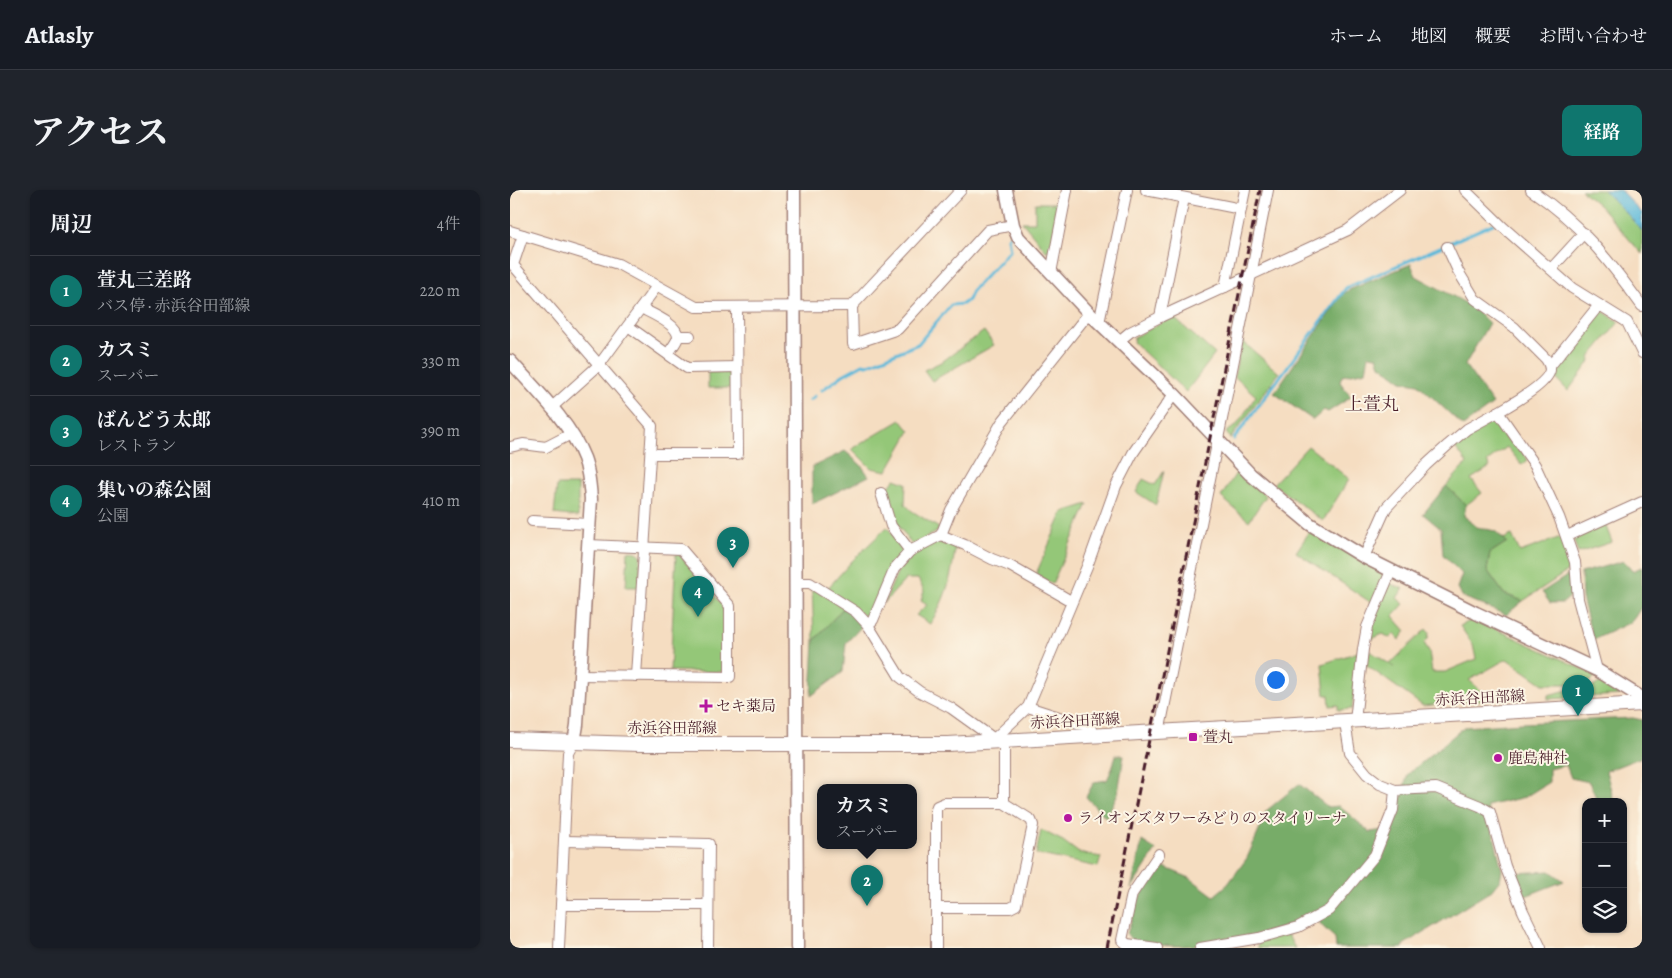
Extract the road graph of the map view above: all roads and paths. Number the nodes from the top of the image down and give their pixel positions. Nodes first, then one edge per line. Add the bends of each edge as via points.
1 (794, 190) edge
2 (961, 190) edge
3 (1006, 190) edge
4 (1067, 190) edge
5 (1127, 190) edge
6 (1146, 190) edge
7 (1245, 190) edge
8 (1268, 190) edge
9 (1400, 190) edge
10 (1465, 190) edge
11 (1531, 190) edge
12 (1184, 198) junction
13 (1241, 209) junction
14 (1013, 225) junction
15 (510, 231) edge
16 (1584, 233) junction
17 (523, 235) junction
18 (1447, 247) dead end
19 (1551, 268) junction
20 (1051, 273) junction
21 (1252, 274) junction
22 (657, 286) junction
23 (1225, 287) junction
24 (1599, 305) junction
25 (796, 306) junction
26 (852, 306) junction
27 (1642, 306) edge
28 (737, 307) junction
29 (641, 308) junction
30 (1089, 313) junction
31 (1160, 317) junction
32 (1100, 323) junction
33 (628, 326) junction
34 (678, 336) junction
35 (690, 336) dead end
36 (1119, 341) junction
37 (1642, 353) edge
38 (668, 354) junction
39 (510, 360) edge
40 (599, 365) junction
41 (1550, 366) junction
42 (737, 367) junction
43 (1174, 394) junction
44 (551, 408) junction
45 (1498, 412) junction
46 (572, 434) junction
47 (1218, 439) junction
48 (510, 447) edge
49 (651, 454) junction
50 (881, 493) dead end
51 (1642, 502) edge
52 (532, 520) dead end
53 (589, 524) junction
54 (941, 535) junction
55 (1567, 536) junction
56 (588, 545) junction
57 (645, 547) junction
58 (910, 552) junction
59 (1364, 557) junction
60 (1391, 571) junction
61 (796, 583) junction
62 (1071, 601) junction
63 (868, 624) junction
64 (1597, 670) junction
65 (579, 675) junction
66 (636, 676) junction
67 (1642, 698) edge
68 (1642, 704) edge
69 (1028, 707) junction
70 (1350, 721) junction
71 (1159, 732) junction
72 (1092, 736) junction
73 (510, 740) edge
74 (996, 740) junction
75 (574, 742) junction
76 (797, 745) junction
77 (1394, 790) junction
78 (1004, 803) junction
79 (565, 841) junction
80 (1159, 854) dead end
81 (561, 905) junction
82 (708, 905) junction
83 (936, 908) junction
84 (1126, 946) edge
85 (559, 948) edge
86 (708, 948) edge
87 (797, 948) edge
88 (936, 948) edge
89 (1157, 948) edge
90 (1200, 948) edge
91 (1541, 948) edge

1 - 25 street
2 - 26 street
3 - 14 street
4 - 20 street
5 - 32 street
6 - 12 street
7 - 13 street
8 - 21 street
9 - 21 street via 1348,230
10 - 19 street
11 - 16 street
12 - 13 street
12 - 31 street
13 - 23 street
14 - 20 street via 1018,237
14 - 26 street via 988,230 898,329 854,344
15 - 17 street
16 - 19 street
16 - 27 street
17 - 22 street via 618,264
17 - 40 street via 514,265
18 - 41 street via 1475,299 1514,327
19 - 24 street via 1572,288
20 - 30 street
21 - 23 street
21 - 47 street
22 - 28 street via 696,307
22 - 29 street
23 - 31 street
24 - 37 street via 1627,322
24 - 41 street
25 - 26 street
25 - 28 street
25 - 61 street
28 - 42 street
29 - 33 street
29 - 34 street via 670,324
30 - 32 street
30 - 54 street via 1002,422 951,510
31 - 36 street
32 - 36 street
33 - 38 street
33 - 40 street
34 - 35 street
34 - 38 street
36 - 43 street
38 - 42 street via 687,368
39 - 44 street
40 - 44 street
40 - 49 street via 652,426
41 - 45 street via 1548,374 1534,389
42 - 49 street via 738,454
43 - 47 street
43 - 62 street via 1126,464
44 - 46 street
45 - 55 street via 1535,465
45 - 59 street via 1467,429 1392,500 1380,517
46 - 48 street via 546,447 523,444
46 - 53 street via 585,459 588,473
47 - 59 street via 1281,502 1326,535
47 - 71 street
49 - 57 street
50 - 58 street via 891,526
51 - 55 street
52 - 53 street
53 - 56 street
54 - 58 street
54 - 62 street via 1010,566
55 - 64 street via 1575,562 1578,599
56 - 57 street
56 - 65 street
57 - 66 street
57 - 66 street via 681,549 730,606 730,677
58 - 63 street via 895,568 873,620
59 - 60 street
60 - 64 street
60 - 70 street via 1367,627
61 - 63 street via 810,583 856,612
61 - 76 street
62 - 69 street
63 - 74 street via 900,677
64 - 67 street
65 - 66 street
65 - 75 street
68 - 70 main road, 赤浜谷田部線
69 - 72 street via 1088,726 1092,729
69 - 74 street
70 - 71 main road, 赤浜谷田部線
70 - 77 street via 1350,753 1372,779
71 - 72 main road, 赤浜谷田部線
72 - 74 main road, 赤浜谷田部線
73 - 75 main road, 赤浜谷田部線
74 - 76 main road, 赤浜谷田部線 via 948,744
74 - 78 street via 1004,748
75 - 76 main road, 赤浜谷田部線
75 - 79 street via 568,753
76 - 87 street
77 - 90 street via 1393,810 1375,856 1329,910 1298,927 1259,938
77 - 91 street via 1436,788 1490,812 1508,873
78 - 83 street via 944,803 937,806
78 - 83 street via 1031,820 1033,825 1016,905 1010,908
79 - 81 street
79 - 82 street via 709,844
80 - 84 street via 1132,894 1122,940
81 - 82 street
81 - 85 street
82 - 86 street
83 - 88 street
84 - 89 street

